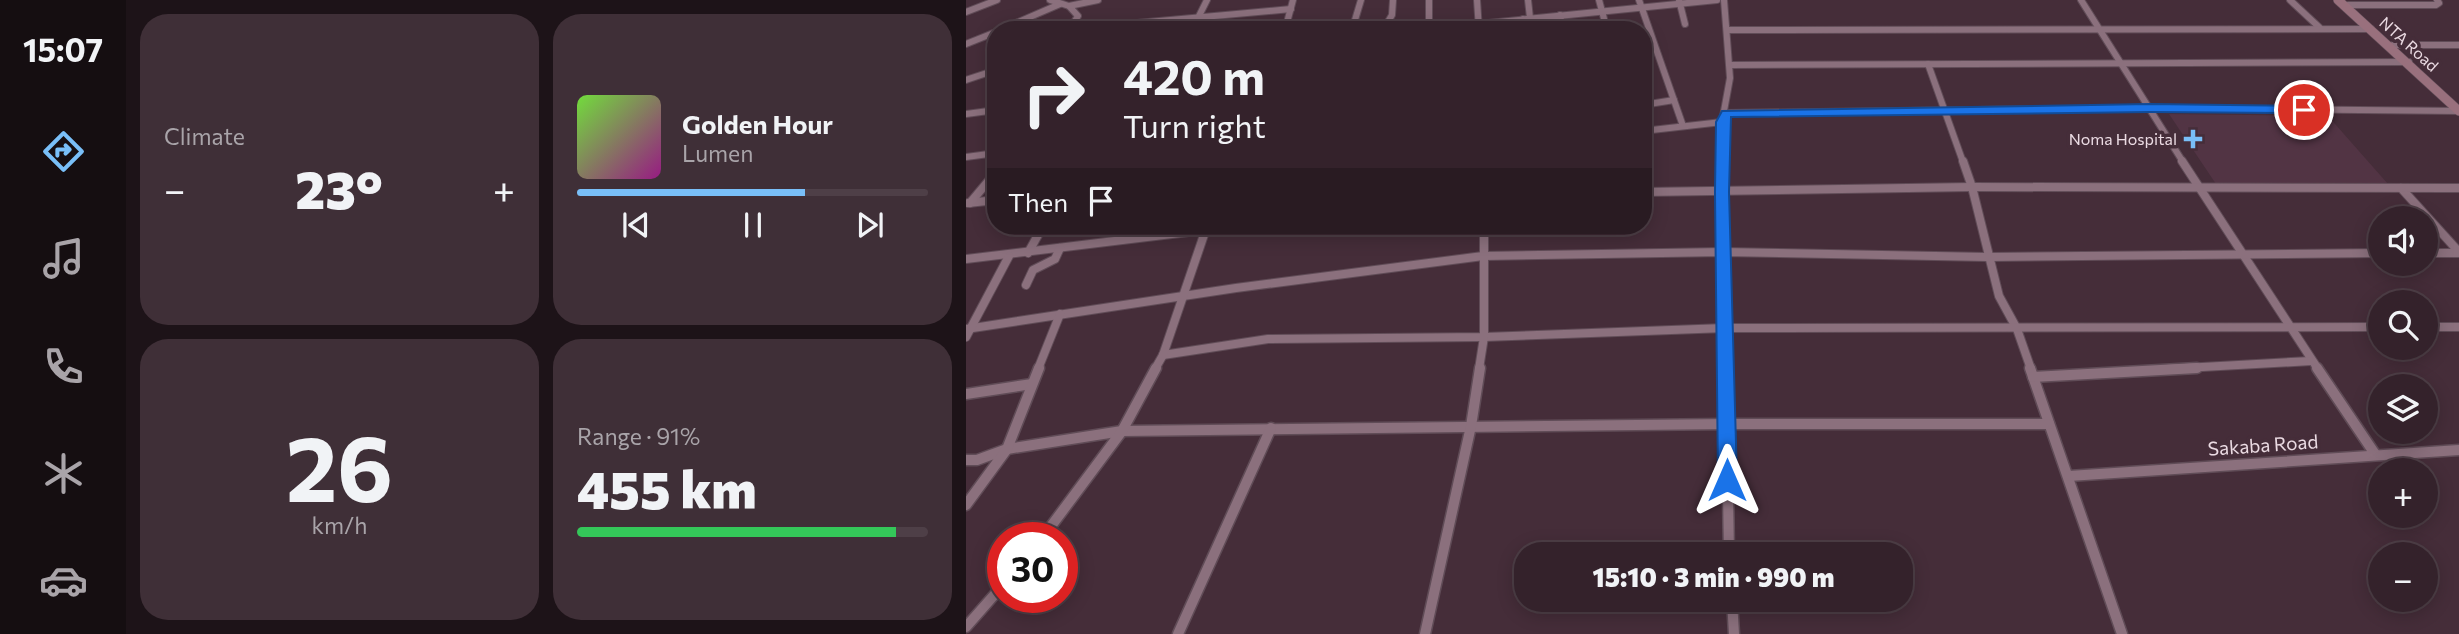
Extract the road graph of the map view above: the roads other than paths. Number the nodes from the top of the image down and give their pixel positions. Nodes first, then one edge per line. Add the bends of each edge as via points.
1 (997, 0) edge
2 (1050, 0) edge
3 (1098, 0) edge
4 (1207, 0) edge
5 (1293, 0) edge
6 (1361, 0) edge
7 (1393, 0) edge
8 (1429, 0) edge
9 (1478, 0) edge
10 (1528, 0) edge
11 (1599, 0) edge
12 (1717, 0) edge
13 (1724, 0) edge
14 (2081, 0) edge
15 (2290, 0) edge
16 (2437, 0) edge
17 (1680, 2) edge
18 (2343, 2) edge
19 (1640, 3) edge
20 (1060, 4) junction
21 (1069, 6) junction
22 (1291, 9) junction
23 (1602, 11) junction
24 (966, 12) edge
25 (1560, 15) junction
26 (1198, 18) junction
27 (1526, 18) junction
28 (1021, 21) edge
29 (1075, 21) edge
30 (1140, 21) edge
31 (1287, 21) edge
32 (1355, 21) edge
33 (1388, 21) edge
34 (1429, 21) edge
35 (1479, 21) edge
36 (1508, 21) edge
37 (1526, 21) edge
38 (1561, 21) edge
39 (1605, 21) edge
40 (1646, 21) edge
41 (1685, 24) dead end
42 (2099, 28) junction
43 (2320, 28) junction
44 (2371, 29) junction
45 (1728, 30) junction
46 (987, 35) edge
47 (1652, 37) edge
48 (966, 44) edge
49 (2393, 45) junction
50 (2459, 45) edge
51 (2409, 62) junction
52 (2123, 63) junction
53 (1928, 64) junction
54 (1730, 65) junction
55 (987, 72) edge
56 (966, 80) edge
57 (1674, 100) junction
58 (2459, 103) edge
59 (1652, 104) edge
60 (2150, 108) junction
61 (1946, 110) junction
62 (987, 111) edge
63 (2459, 111) edge
64 (1726, 113) junction
65 (966, 114) edge
66 (1723, 122) junction
67 (1683, 126) junction
68 (1652, 130) edge
69 (987, 154) edge
70 (966, 157) edge
71 (987, 182) edge
72 (1972, 187) junction
73 (2202, 188) junction
74 (2401, 188) junction
75 (2459, 188) edge
76 (1652, 192) edge
77 (1722, 192) junction
78 (987, 201) edge
79 (968, 203) edge
80 (1038, 235) edge
81 (1155, 235) edge
82 (1204, 235) edge
83 (1484, 235) edge
84 (1060, 248) junction
85 (1723, 252) junction
86 (2459, 252) edge
87 (1028, 253) junction
88 (2368, 253) edge
89 (2438, 253) edge
90 (2241, 255) junction
91 (1009, 256) junction
92 (1483, 256) junction
93 (1987, 257) junction
94 (966, 259) edge
95 (1026, 285) dead end
96 (1183, 296) junction
97 (1060, 314) junction
98 (2288, 326) junction
99 (2368, 327) edge
100 (2438, 327) edge
101 (2459, 327) edge
102 (1725, 328) junction
103 (2017, 329) junction
104 (968, 331) edge
105 (1484, 337) junction
106 (1163, 355) junction
107 (2311, 360) junction
108 (2033, 377) junction
109 (1032, 384) junction
110 (966, 394) edge
111 (1727, 424) junction
112 (2049, 424) junction
113 (1471, 426) junction
114 (1271, 428) junction
115 (1122, 430) junction
116 (1007, 449) junction
117 (2459, 450) edge
118 (2375, 454) junction
119 (966, 460) edge
120 (2069, 476) junction
121 (966, 505) edge
122 (1054, 522) edge
123 (1729, 542) edge
124 (987, 603) edge
125 (1733, 612) edge
126 (966, 627) edge
127 (1178, 634) edge
128 (1425, 634) edge
129 (1734, 634) edge
130 (2122, 634) edge

1 - 24 street
2 - 20 street
3 - 21 street
4 - 26 street
5 - 22 street
6 - 32 street
7 - 33 street
8 - 34 street
9 - 35 street
10 - 27 street
11 - 23 street
12 - 17 street
13 - 45 street
14 - 42 street
15 - 43 street
16 - 18 street via 2436,5
17 - 19 street
17 - 41 street
18 - 44 main road, NTA Road
18 - 49 main road, NTA Road
19 - 23 street
19 - 40 street
20 - 21 street
20 - 28 street
21 - 29 street via 1078,16
22 - 26 street
22 - 31 street
23 - 25 street
23 - 39 street
25 - 27 street
25 - 38 street
26 - 30 street
27 - 36 street
27 - 37 street
42 - 43 street
42 - 45 street
42 - 52 street
43 - 44 street
44 - 51 main road, NTA Road
45 - 54 street
46 - 48 street
47 - 57 street
49 - 50 street
49 - 58 main road, NTA Road
51 - 52 street
51 - 63 main road, NTA Road
52 - 53 street
52 - 60 street
53 - 54 street
53 - 61 street
54 - 64 street
55 - 56 street
57 - 59 street
57 - 67 street
60 - 61 street
60 - 63 street
60 - 73 street
61 - 64 street
61 - 72 street
62 - 65 street
64 - 66 street
66 - 67 street
66 - 77 street
67 - 68 street
69 - 70 street
71 - 79 street
72 - 73 street
72 - 77 street
72 - 93 street
73 - 74 street
73 - 90 street
74 - 75 street
74 - 86 street
76 - 77 street
77 - 85 street
78 - 79 street
80 - 87 street
81 - 84 street
82 - 96 street
83 - 92 street
84 - 87 street
84 - 95 street via 1055,259 1033,270
85 - 92 street
85 - 93 street
85 - 102 street
86 - 89 street
87 - 91 street
88 - 90 street
90 - 93 street
90 - 98 street
91 - 94 street
91 - 104 street
92 - 96 street
92 - 105 street
93 - 103 street via 1999,296
96 - 97 street
96 - 106 street
97 - 104 street
97 - 109 street
98 - 99 street
98 - 103 street
98 - 107 street
100 - 101 street
102 - 103 street
102 - 105 street
102 - 111 street
103 - 108 street
105 - 106 street via 1268,339
105 - 113 street
106 - 115 street
107 - 108 street
107 - 118 street
108 - 112 street
109 - 110 street
109 - 116 street
111 - 112 street
111 - 113 street
111 - 123 street
112 - 120 street
113 - 114 street
113 - 128 street
114 - 115 street
114 - 127 street
115 - 116 street
115 - 122 street
116 - 119 street
116 - 121 street
117 - 118 street, Sakaba Road
118 - 120 street, Sakaba Road
120 - 130 street
124 - 126 street
125 - 129 street

